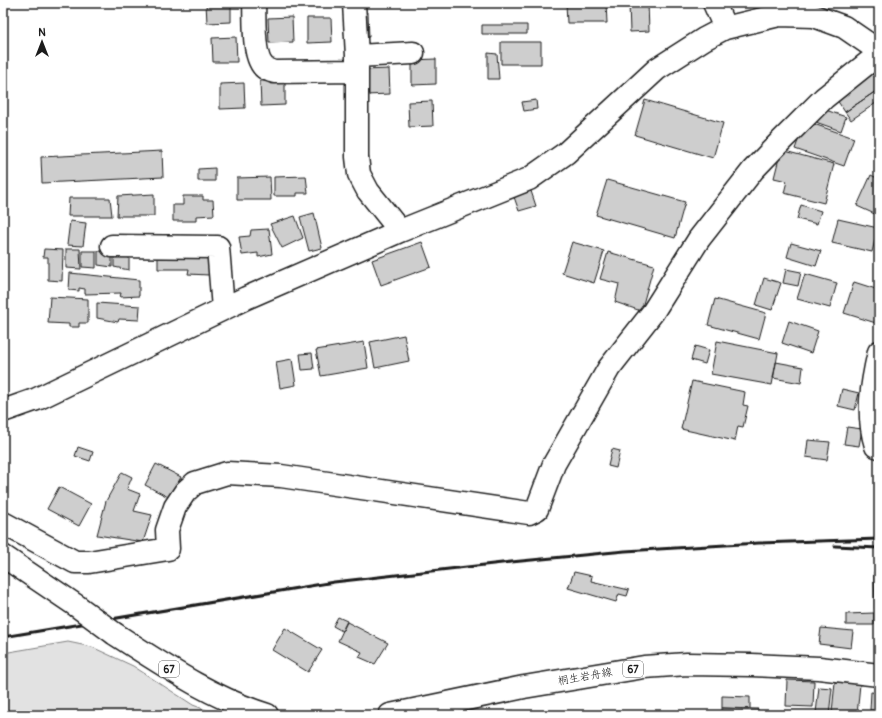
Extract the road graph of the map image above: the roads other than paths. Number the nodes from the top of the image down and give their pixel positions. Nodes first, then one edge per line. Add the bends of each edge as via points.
1 (254, 3) edge
2 (354, 3) edge
3 (714, 3) edge
4 (778, 9) edge
5 (725, 28) junction
6 (413, 53) dead end
7 (879, 53) edge
8 (357, 63) junction
9 (400, 231) junction
10 (112, 246) dead end
11 (223, 309) junction
12 (879, 352) edge
13 (3, 411) edge
14 (879, 447) edge
15 (3, 523) edge
16 (3, 556) edge
17 (879, 675) edge
18 (425, 712) edge
19 (267, 715) edge
20 (390, 715) edge

1 - 8 street via 255,45 265,68 274,72
2 - 8 street
3 - 5 street
4 - 5 street
4 - 7 street via 814,16 844,27
5 - 9 street via 657,69 566,153 529,179
6 - 8 street
7 - 15 street via 824,98 778,144 753,170 700,239 653,312 609,368 554,464 537,509 528,513 281,476 227,473 195,483 185,492 175,507 167,530 168,549 75,562
8 - 9 street via 359,174 368,191
9 - 11 street
10 - 11 street via 218,247
11 - 13 street via 37,399
12 - 14 street via 870,388 872,434 876,446
16 - 19 street, 67, bridge via 115,634 207,691
17 - 18 street, 桐生岩舟線 / 67 via 819,668 752,665 687,664 644,667 524,687
18 - 20 street, 桐生岩舟線 / 67

